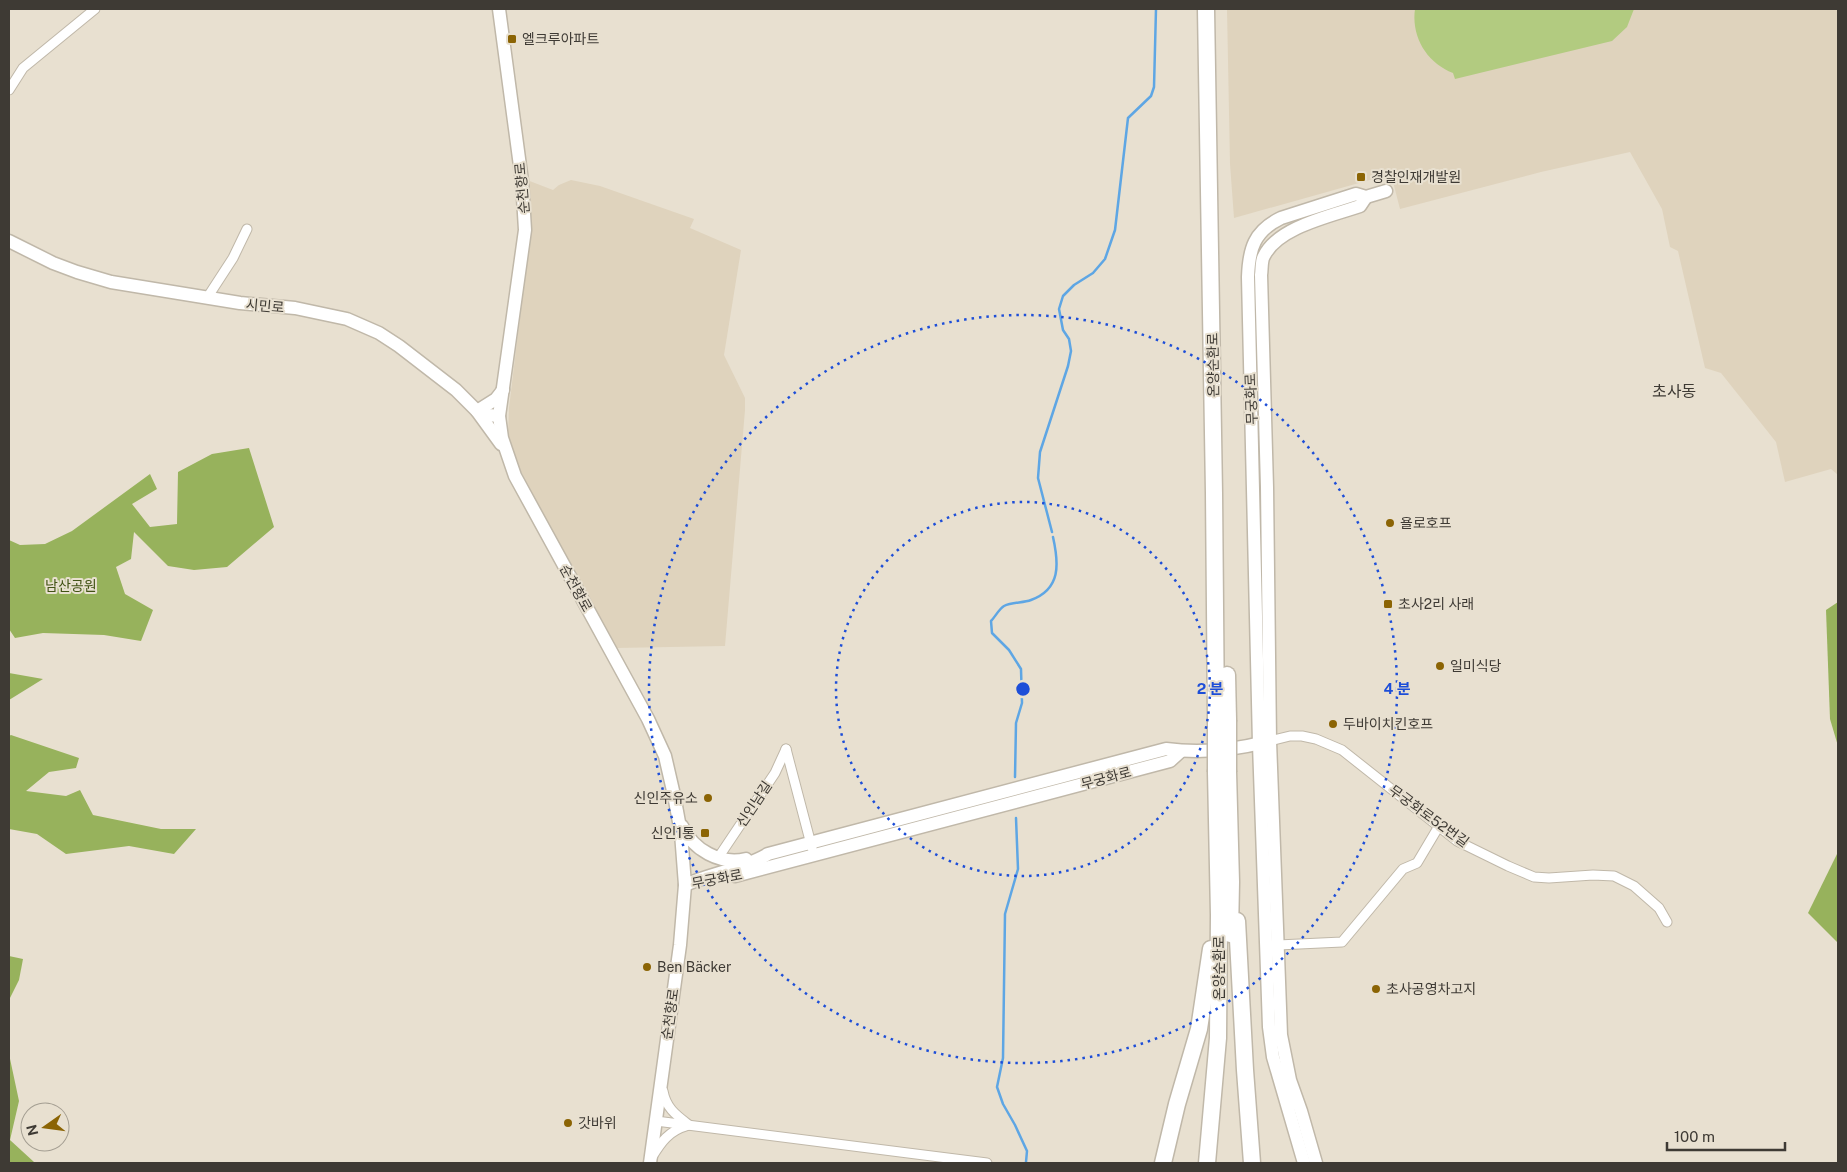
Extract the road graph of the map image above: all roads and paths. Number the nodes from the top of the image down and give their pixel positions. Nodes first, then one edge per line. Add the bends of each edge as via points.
1 (96, 9) edge
2 (499, 9) edge
3 (1206, 9) edge
4 (1215, 9) edge
5 (9, 90) edge
6 (1386, 191) dead end
7 (247, 229) dead end
8 (9, 240) edge
9 (208, 298) junction
10 (504, 388) junction
11 (477, 411) junction
12 (499, 416) junction
13 (505, 451) junction
14 (1222, 721) junction
15 (1265, 742) junction
16 (1222, 772) junction
17 (679, 818) junction
18 (1438, 826) junction
19 (812, 849) junction
20 (768, 854) junction
21 (718, 858) junction
22 (1231, 882) junction
23 (685, 885) junction
24 (1219, 915) junction
25 (1668, 922) dead end
26 (1278, 945) junction
27 (661, 1082) junction
28 (656, 1121) junction
29 (689, 1125) junction
30 (1162, 1160) edge
31 (651, 1161) edge
32 (987, 1163) edge
33 (1207, 1163) edge
34 (1217, 1163) edge
35 (1252, 1163) edge
36 (1304, 1163) edge
37 (1316, 1163) edge

1 - 5 street via 23,68
2 - 10 street, 순천향로 via 522,181 525,230
3 - 14 highway, 온양순환로
4 - 14 highway, 온양순환로
6 - 15 street, 무궁화로 via 1366,197 1356,194 1270,223 1255,240 1249,255
7 - 9 street
8 - 9 street, 시민로 via 77,272 112,282
9 - 11 street, 시민로 via 304,310 338,317 379,333 456,390
10 - 11 street via 496,399
10 - 12 street, 순천향로
11 - 12 street
11 - 13 street, 시민로
12 - 13 street, 순천향로
13 - 17 street, 순천향로 via 515,476 648,719 665,756
14 - 16 highway, bridge
15 - 18 street, 무궁화로52번길 via 1302,736 1342,750
15 - 19 street, 무궁화로 via 1240,748 1166,749
15 - 26 street
15 - 36 street via 1269,1027 1273,1058
16 - 22 highway, 온양순환로
16 - 24 highway, 온양순환로
17 - 21 street via 698,847
17 - 23 street, 순천향로
18 - 25 street, 무궁화로52번길 via 1457,841 1534,877 1614,876 1634,886 1659,908
18 - 26 street via 1417,863 1402,869 1342,942
19 - 20 street, 무궁화로
19 - 21 street, 신인남길 via 786,748 775,773
19 - 23 street, 무궁화로 via 707,883
20 - 21 street via 740,860
20 - 23 street, 무궁화로 via 757,861
22 - 34 highway, 온양순환로 via 1227,1059
22 - 35 highway via 1238,922 1244,1070
23 - 27 street, 순천향로
24 - 30 highway via 1210,950 1199,1029
24 - 33 highway, 온양순환로 via 1218,1038
26 - 37 street via 1281,1035
27 - 28 street, 순천향로
27 - 29 street via 664,1100 671,1111
28 - 29 street
28 - 31 street, 순천향로
29 - 31 street via 670,1134
29 - 32 street

